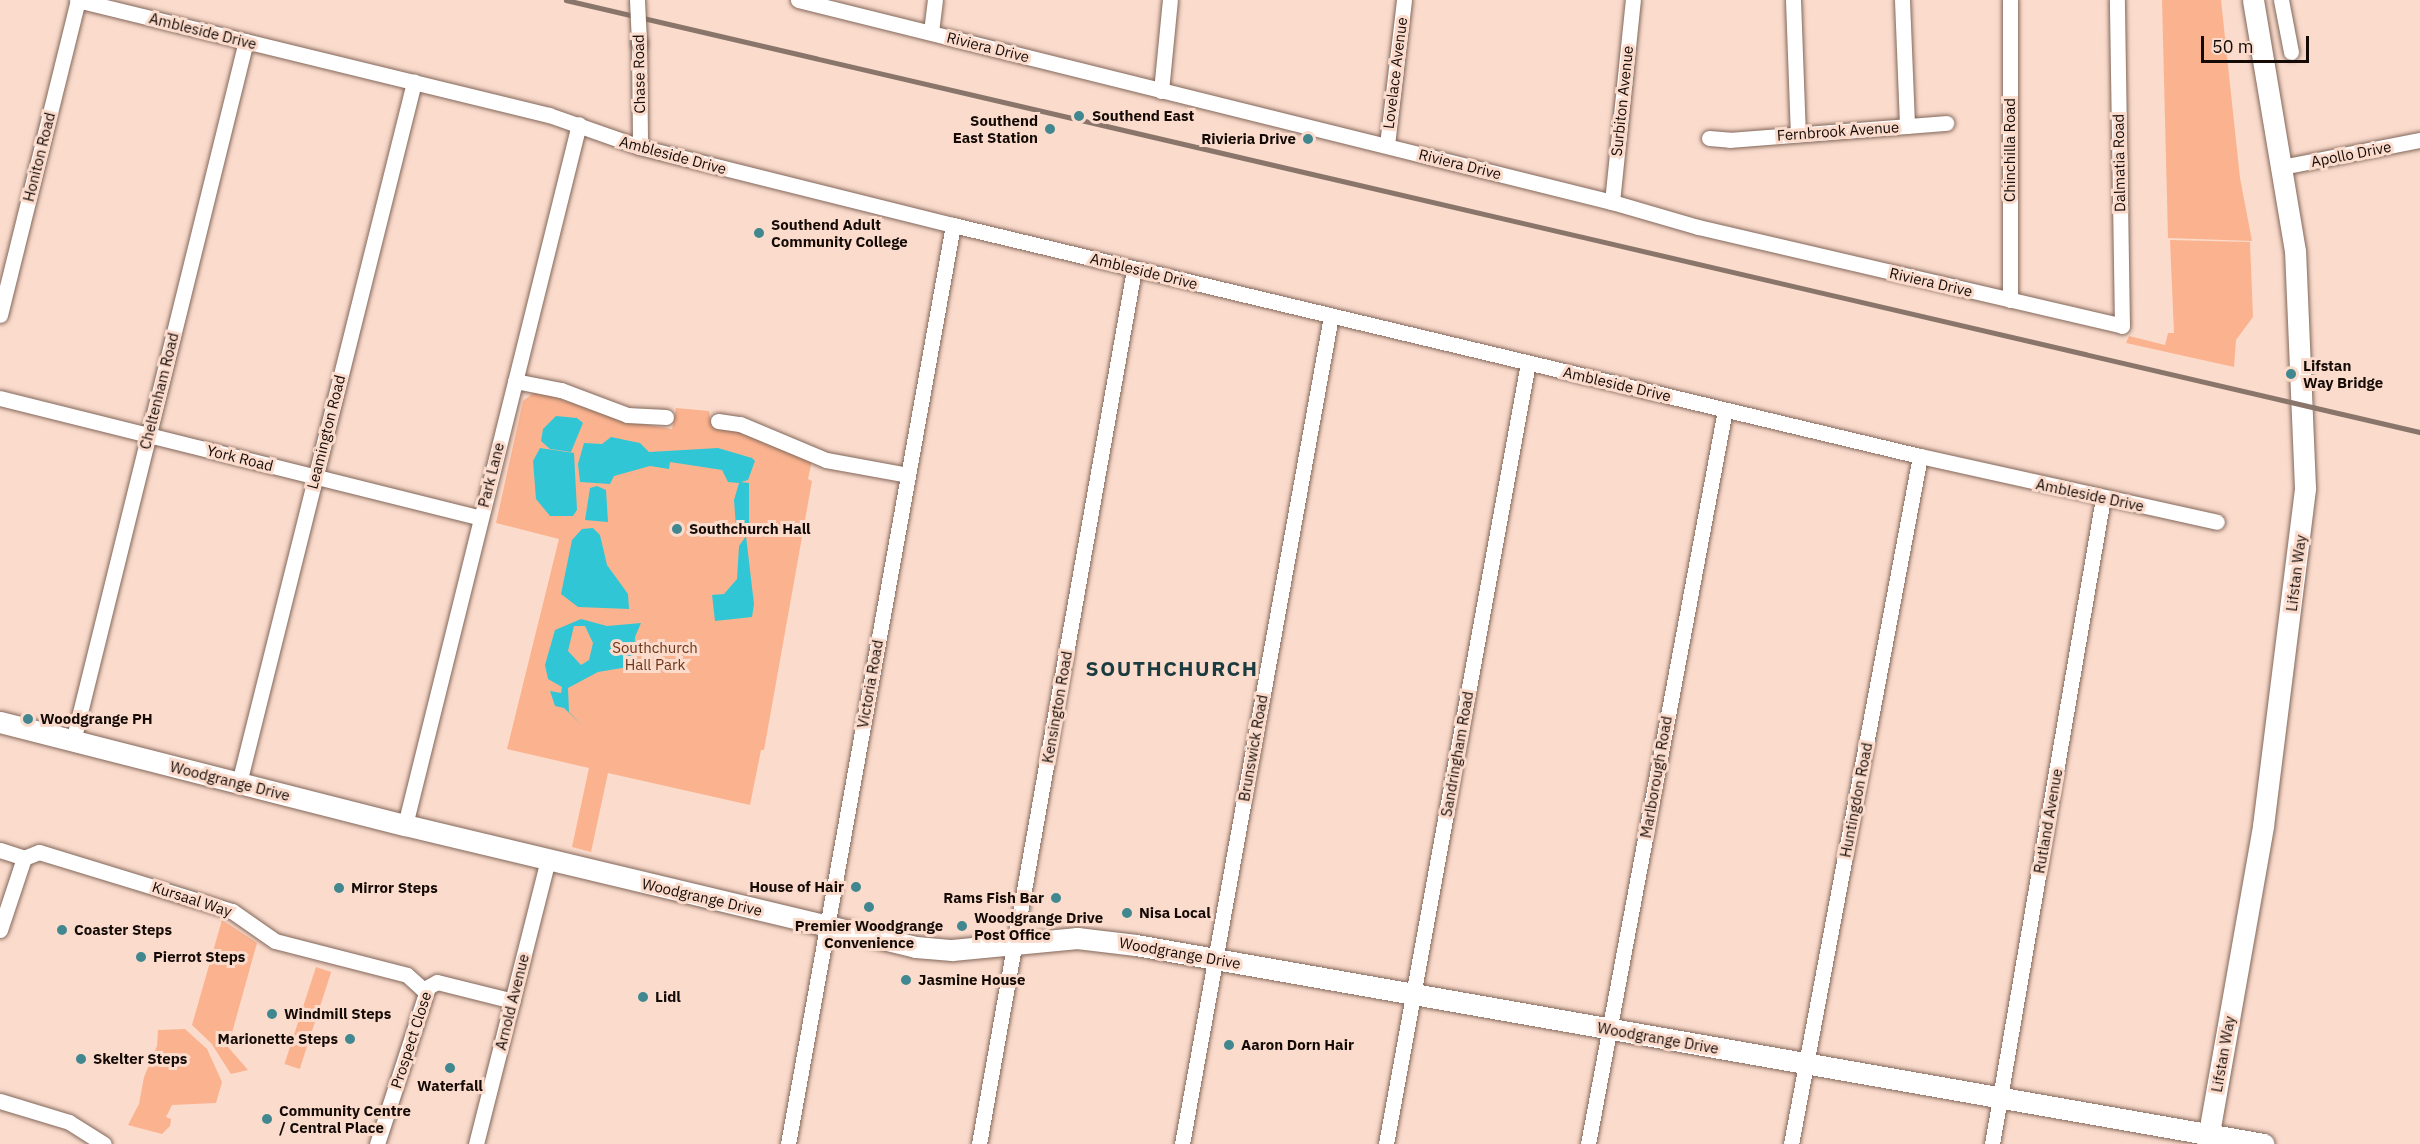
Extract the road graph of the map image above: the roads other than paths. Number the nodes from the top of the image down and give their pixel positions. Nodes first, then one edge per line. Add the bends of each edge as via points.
1 (77, 0) edge
2 (637, 0) edge
3 (798, 0) edge
4 (935, 0) edge
5 (1170, 0) edge
6 (1404, 0) edge
7 (1633, 0) edge
8 (1793, 0) edge
9 (1902, 0) edge
10 (2010, 0) edge
11 (2117, 0) edge
12 (2253, 0) edge
13 (2281, 0) edge
14 (931, 32) junction
15 (246, 41) junction
16 (2291, 52) dead end
17 (414, 82) junction
18 (1161, 91) junction
19 (1946, 123) dead end
20 (579, 124) junction
21 (1906, 126) junction
22 (1798, 134) junction
23 (1709, 138) dead end
24 (2420, 140) edge
25 (1387, 145) junction
26 (640, 147) junction
27 (2282, 167) junction
28 (1612, 202) junction
29 (953, 225) junction
30 (1134, 269) junction
31 (2010, 300) junction
32 (0, 315) edge
33 (1331, 316) junction
34 (2121, 326) joint
35 (1528, 363) junction
36 (515, 381) junction
37 (0, 398) edge
38 (1725, 410) junction
39 (666, 417) dead end
40 (718, 421) dead end
41 (147, 434) junction
42 (1920, 456) junction
43 (908, 475) junction
44 (315, 476) junction
45 (2103, 498) junction
46 (480, 518) junction
47 (2217, 522) dead end
48 (0, 722) edge
49 (73, 741) junction
50 (239, 783) junction
51 (405, 825) junction
52 (0, 850) edge
53 (24, 858) junction
54 (548, 860) junction
55 (826, 926) junction
56 (0, 930) edge
57 (1016, 944) junction
58 (1214, 959) junction
59 (425, 991) junction
60 (1413, 994) junction
61 (513, 1001) junction
62 (1609, 1030) junction
63 (1806, 1064) junction
64 (2001, 1099) junction
65 (0, 1101) edge
66 (2208, 1139) edge
67 (104, 1144) edge
68 (377, 1144) edge
69 (476, 1144) edge
70 (788, 1144) edge
71 (979, 1144) edge
72 (1182, 1144) edge
73 (1386, 1144) edge
74 (1588, 1144) edge
75 (1791, 1144) edge
76 (1992, 1144) edge
77 (2264, 1144) edge

1 - 15 street, Ambleside Drive
1 - 32 street, Honiton Road
2 - 26 street, Chase Road, bridge
3 - 14 street, Riviera Drive
4 - 14 street
5 - 18 street
6 - 25 street, Lovelace Avenue
7 - 28 street, Surbiton Avenue
8 - 22 street
9 - 21 street
10 - 31 street, Chinchilla Road
11 - 34 street, Dalmatia Road
12 - 27 street, Lifstan Way
13 - 16 street
14 - 18 street, Riviera Drive
15 - 17 street, Ambleside Drive
15 - 41 street, Cheltenham Road
17 - 20 street, Ambleside Drive
17 - 44 street, Leamington Road
18 - 25 street, Riviera Drive
19 - 21 street, Fernbrook Avenue
20 - 26 street, Ambleside Drive
20 - 36 street, Park Lane
21 - 22 street, Fernbrook Avenue
22 - 23 street, Fernbrook Avenue
24 - 27 street, Apollo Drive
25 - 28 street, Riviera Drive
26 - 29 street, Ambleside Drive
27 - 66 street, Lifstan Way via 2295,252 2305,489 2263,826
28 - 31 street, Riviera Drive via 1698,227
29 - 30 street, Ambleside Drive
29 - 43 street, Victoria Road
30 - 33 street, Ambleside Drive
30 - 57 street, Kensington Road
31 - 34 street, Riviera Drive
33 - 35 street, Ambleside Drive
33 - 58 street, Brunswick Road
35 - 38 street, Ambleside Drive
35 - 60 street, Sandringham Road
36 - 39 street via 561,390 627,415
36 - 46 street, Park Lane
37 - 41 street, York Road
38 - 42 street, Ambleside Drive
38 - 62 street, Marlborough Road
40 - 43 street via 740,424 826,459
41 - 44 street, York Road
41 - 49 street, Cheltenham Road
42 - 45 street, Ambleside Drive
42 - 63 street, Huntingdon Road
43 - 55 street, Victoria Road
44 - 46 street, York Road
44 - 50 street, Leamington Road
45 - 47 street, Ambleside Drive
45 - 64 street, Rutland Avenue
46 - 51 street, Park Lane
48 - 49 street, Woodgrange Drive
49 - 50 street, Woodgrange Drive
50 - 51 street, Woodgrange Drive
51 - 54 street, Woodgrange Drive
52 - 53 street
53 - 56 street
53 - 59 street, Kursaal Way via 39,852 222,907 276,941 407,975
54 - 55 street, Woodgrange Drive
54 - 61 street, Arnold Avenue
55 - 57 street, Woodgrange Drive via 931,949
55 - 70 street, Victoria Road
57 - 58 street, Woodgrange Drive via 1096,939
57 - 71 street, Kensington Road
58 - 60 street, Woodgrange Drive
58 - 72 street, Brunswick Road
59 - 61 street, Prospect Close via 437,982
59 - 68 street, Prospect Close
60 - 62 street, Woodgrange Drive
60 - 73 street, Sandringham Road
61 - 69 street, Arnold Avenue
62 - 63 street, Woodgrange Drive
62 - 74 street, Marlborough Road
63 - 64 street, Woodgrange Drive
63 - 75 street, Huntingdon Road
64 - 66 street, Woodgrange Drive
64 - 76 street, Rutland Avenue
65 - 67 street via 69,1122
66 - 77 street, Woodgrange Drive

